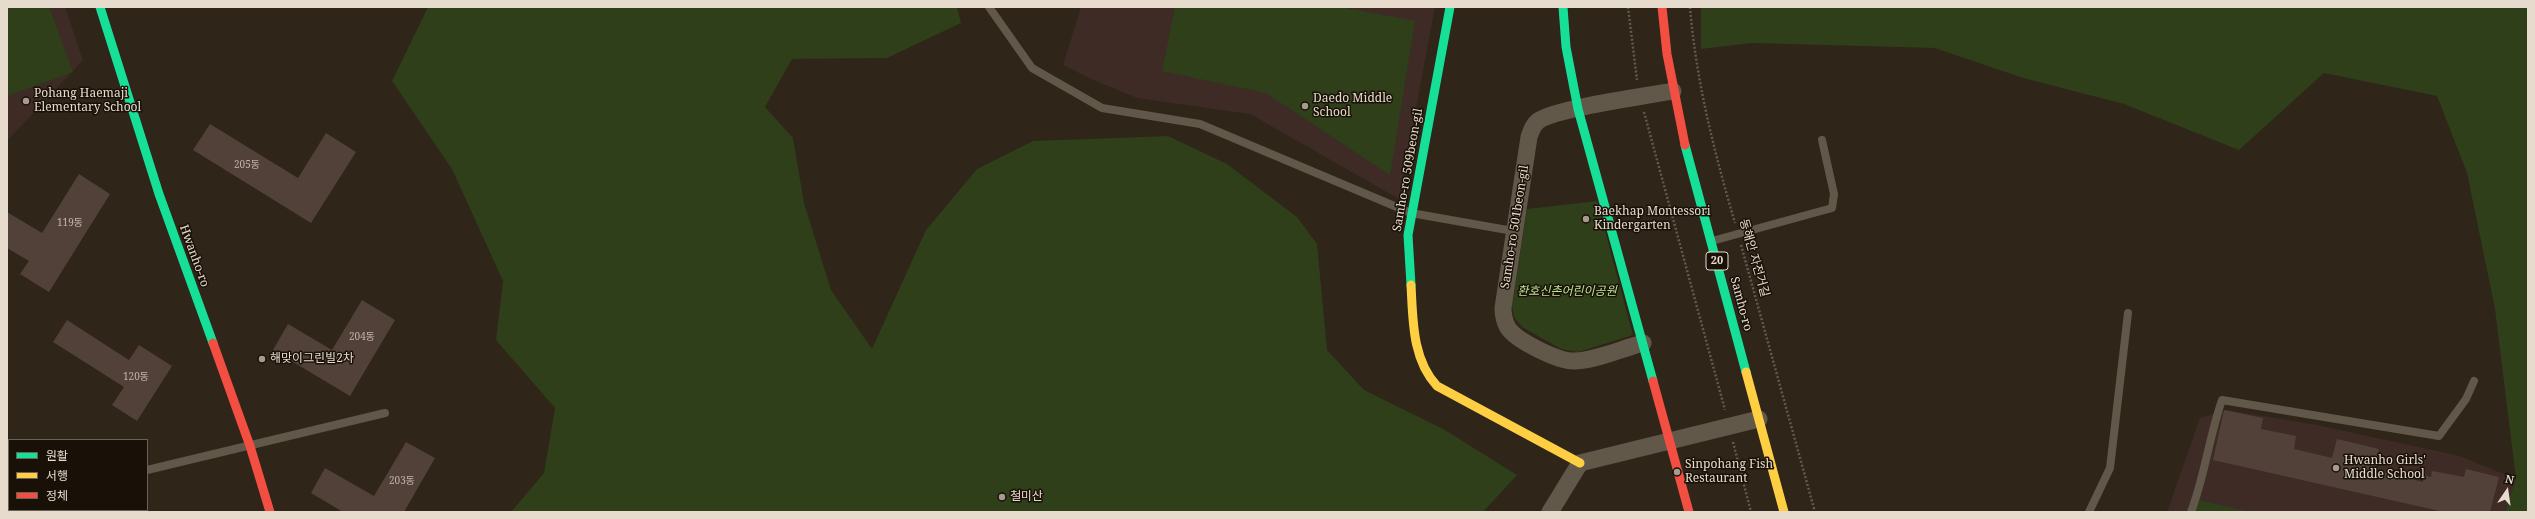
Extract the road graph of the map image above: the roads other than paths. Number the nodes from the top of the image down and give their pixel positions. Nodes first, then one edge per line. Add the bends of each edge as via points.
1 (100, 7) edge
2 (989, 7) edge
3 (1450, 7) edge
4 (1563, 7) edge
5 (1662, 7) edge
6 (1673, 91) junction
7 (1578, 109) junction
8 (1822, 140) dead end
9 (1411, 213) junction
10 (1513, 231) junction
11 (1712, 241) junction
12 (2128, 313) dead end
13 (1643, 343) junction
14 (2474, 381) dead end
15 (385, 413) dead end
16 (1759, 419) junction
17 (1671, 443) junction
18 (250, 446) junction
19 (1580, 464) junction
20 (148, 470) edge
21 (270, 512) edge
22 (1550, 512) edge
23 (1689, 512) edge
24 (1784, 512) edge
25 (2089, 512) edge
26 (2191, 512) edge

1 - 18 street, Hwanho-ro via 159,194
2 - 9 lane via 1032,68 1102,108 1200,124
3 - 9 street, Samho-ro 509beon-gil
4 - 7 street via 1568,55
5 - 6 street, Samho-ro / 20
6 - 7 street, Samho-ro 501beon-gil
6 - 11 street, Samho-ro / 20
7 - 10 street, Samho-ro 501beon-gil via 1545,117 1532,127
7 - 13 street
8 - 11 lane via 1834,194 1832,208
9 - 10 lane
9 - 19 street, Samho-ro 509beon-gil via 1408,258 1413,323 1417,348 1428,376 1450,395
10 - 13 street, Samho-ro 501beon-gil via 1503,308 1504,319 1518,338 1564,361 1587,359
11 - 16 street, Samho-ro / 20
12 - 25 lane via 2110,468
13 - 17 street
14 - 26 lane via 2466,399 2439,436 2222,400 2214,423 2200,488
15 - 18 lane
16 - 17 street
16 - 24 street, Samho-ro / 20
17 - 19 street
17 - 23 street
18 - 20 lane
18 - 21 street, Hwanho-ro
19 - 22 street

